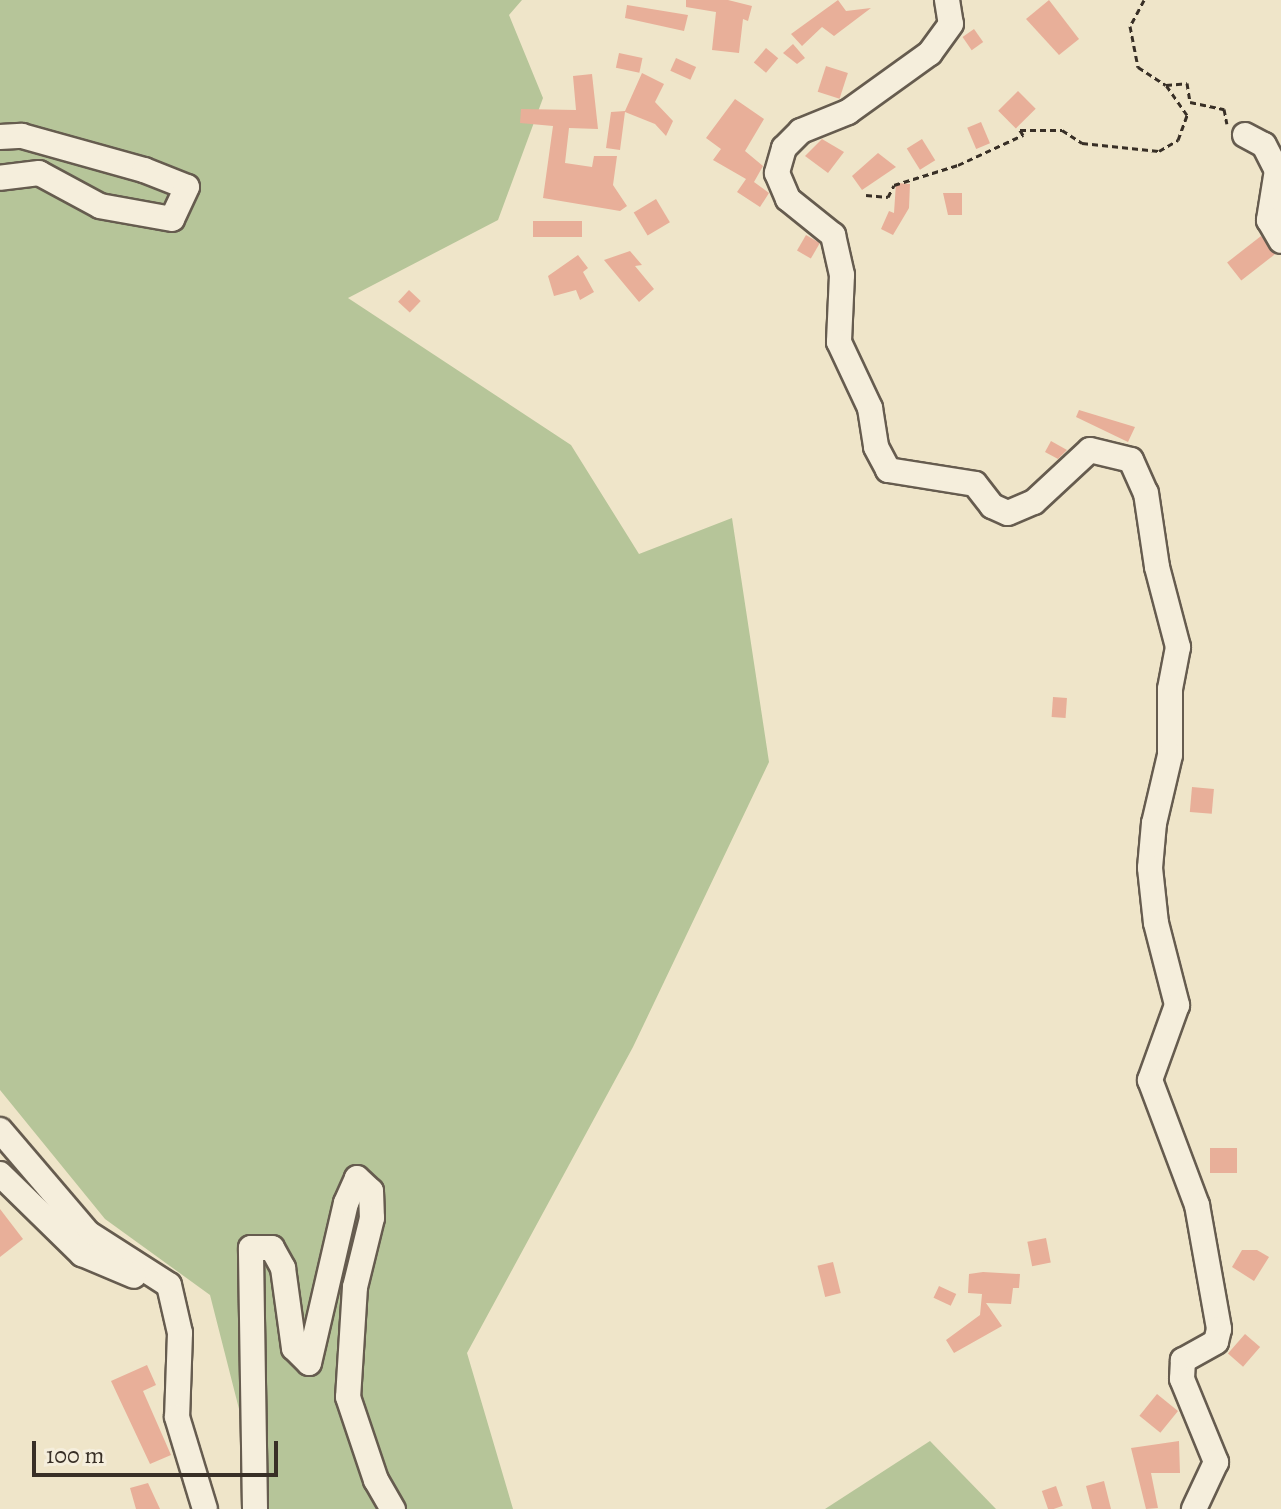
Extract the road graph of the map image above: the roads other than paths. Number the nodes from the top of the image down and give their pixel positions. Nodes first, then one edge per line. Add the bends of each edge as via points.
1 (947, 0) edge
2 (1245, 135) road end
3 (0, 137) edge
4 (0, 178) edge
5 (1281, 241) edge
6 (0, 1130) edge
7 (0, 1174) edge
8 (180, 1333) junction
9 (205, 1509) edge
10 (255, 1509) edge
11 (393, 1509) edge
12 (1194, 1509) edge

1 - 12 street via 951,24 930,53 848,112 801,131 784,148 777,173 788,199 833,235 842,275 839,342 870,408 876,447 888,470 975,484 992,506 1008,513 1034,502 1090,450 1131,460 1146,493 1157,567 1178,647 1170,689 1170,755 1150,868 1156,923 1177,1005 1150,1080 1197,1205 1219,1329 1216,1342 1183,1360 1182,1379 1216,1462
2 - 5 street via 1264,145 1277,170 1269,220
3 - 4 street via 22,136 187,187 172,219 100,206 39,173
6 - 8 street via 88,1233 169,1285
7 - 8 street via 82,1254 142,1280
8 - 9 street via 177,1417
10 - 11 street via 251,1248 272,1248 283,1268 294,1348 309,1363 346,1203 357,1178 371,1191 372,1218 355,1287 348,1397 376,1480

